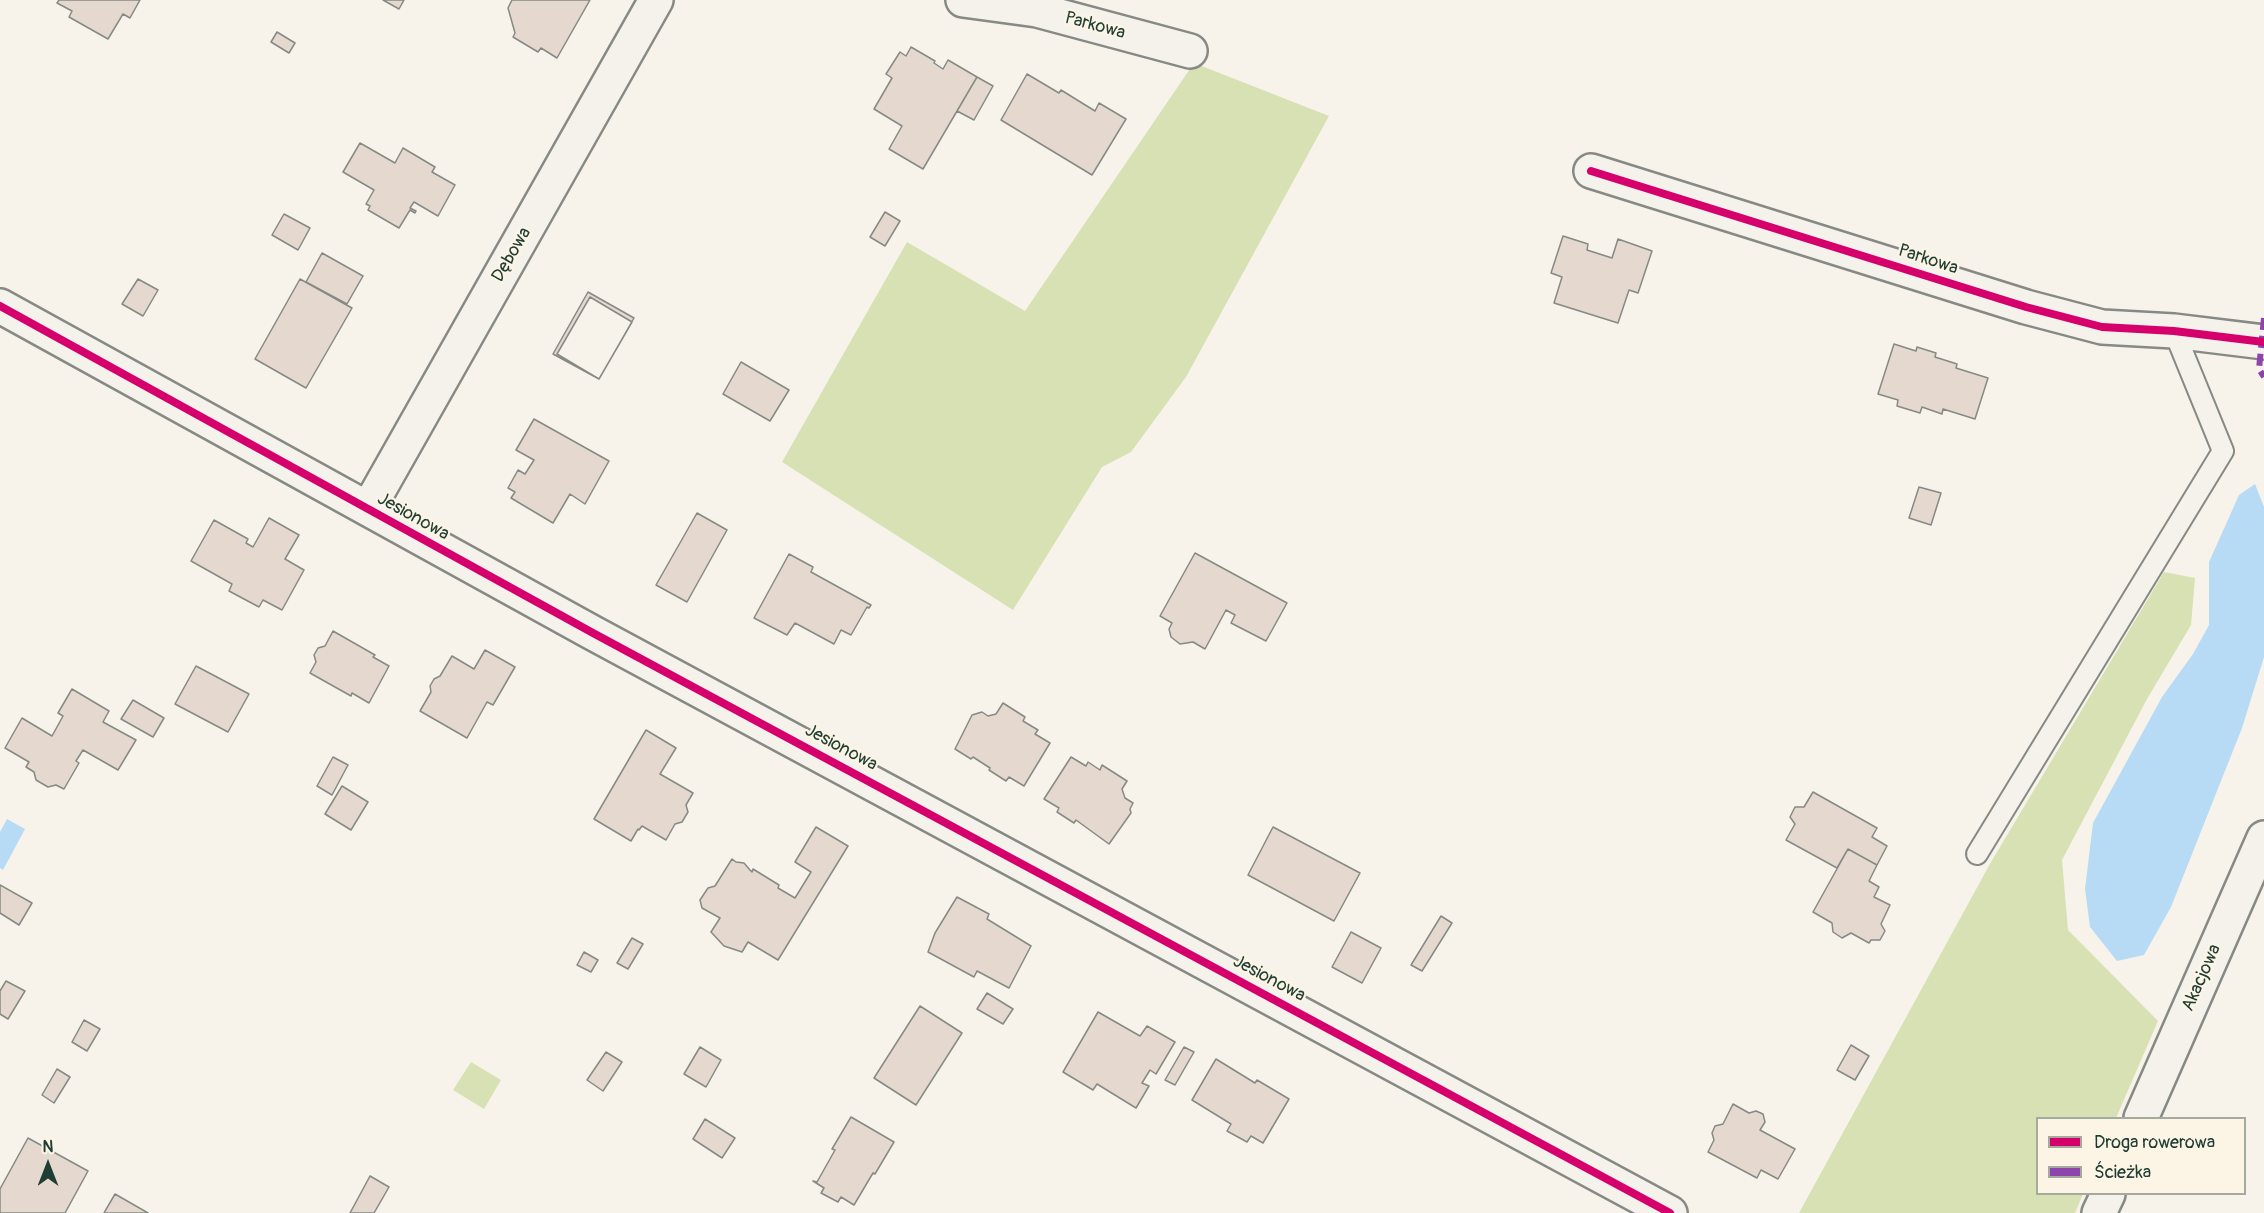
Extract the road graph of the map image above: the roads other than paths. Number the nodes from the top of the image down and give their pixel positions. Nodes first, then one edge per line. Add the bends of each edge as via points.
1 (656, 0) edge
2 (963, 0) edge
3 (1190, 51) dead end
4 (1591, 171) dead end
5 (0, 306) edge
6 (2174, 331) junction
7 (2264, 342) edge
8 (368, 510) junction
9 (2264, 838) edge
10 (1977, 854) dead end
11 (2142, 1117) edge
12 (2108, 1195) edge
13 (1670, 1213) edge
14 (2099, 1213) edge

1 - 8 street, Dębowa
2 - 3 street, Parkowa via 1037,10
4 - 6 street, Parkowa via 2026,307 2102,327
5 - 8 street, Jesionowa
6 - 7 street, Parkowa
6 - 10 lane via 2223,451
8 - 13 street, Jesionowa
9 - 11 street, Akacjowa
12 - 14 street

